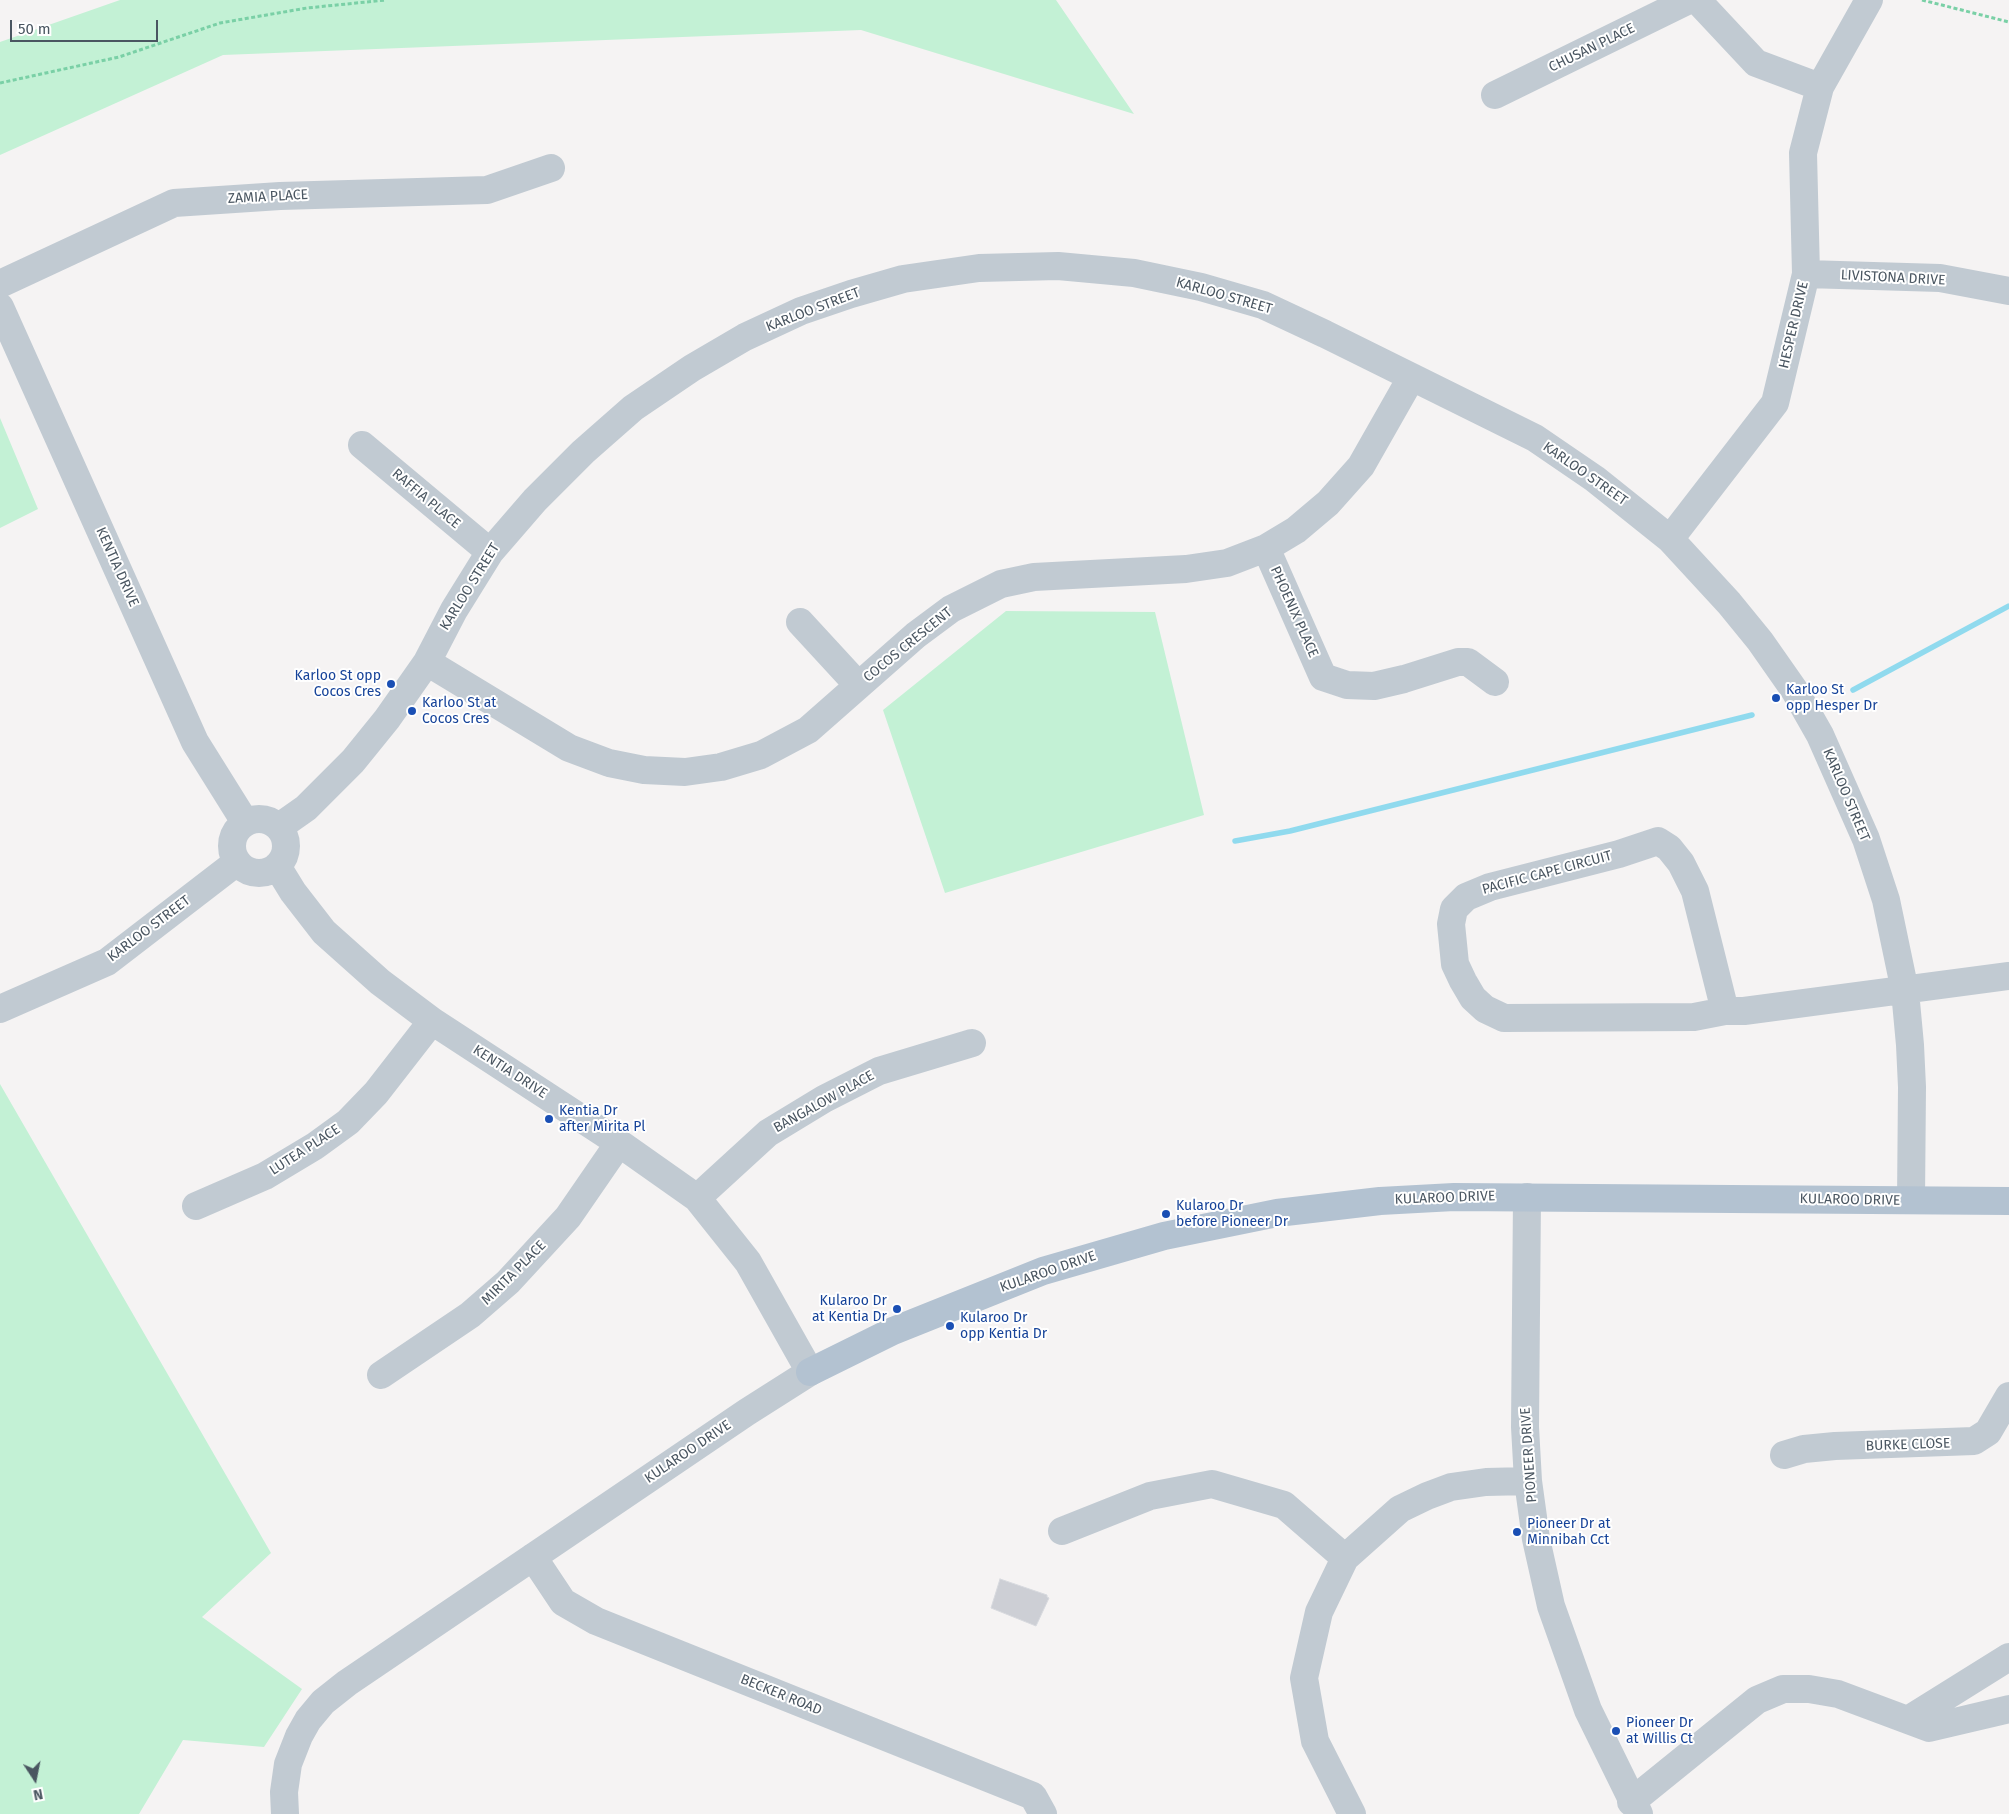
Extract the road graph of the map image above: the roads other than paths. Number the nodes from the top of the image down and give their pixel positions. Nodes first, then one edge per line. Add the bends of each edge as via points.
1 (1689, 0) edge
2 (1697, 0) edge
3 (1869, 0) edge
4 (1820, 87) junction
5 (1496, 95) dead end
6 (551, 168) dead end
7 (1806, 274) junction
8 (0, 284) edge
9 (2009, 291) edge
10 (0, 307) edge
11 (1411, 378) junction
12 (362, 445) dead end
13 (1670, 539) junction
14 (1266, 548) junction
15 (490, 552) junction
16 (800, 622) dead end
17 (427, 662) junction
18 (1495, 682) dead end
19 (858, 685) junction
20 (245, 822) junction
21 (279, 827) junction
22 (237, 862) junction
23 (277, 866) junction
24 (2009, 976) edge
25 (1905, 991) junction
26 (0, 1008) edge
27 (1725, 1011) junction
28 (432, 1021) junction
29 (972, 1043) dead end
30 (619, 1142) junction
31 (1527, 1197) junction
32 (697, 1198) junction
33 (1911, 1200) junction
34 (2009, 1201) edge
35 (196, 1206) dead end
36 (810, 1372) junction
37 (381, 1375) dead end
38 (2009, 1396) edge
39 (1784, 1455) dead end
40 (1528, 1481) junction
41 (1062, 1531) dead end
42 (533, 1557) junction
43 (1345, 1558) junction
44 (2009, 1657) edge
45 (2009, 1708) edge
46 (1908, 1720) junction
47 (1635, 1808) edge
48 (285, 1814) edge
49 (1043, 1814) edge
50 (1352, 1814) edge

1 - 5 street, CHUSAN PLACE
2 - 4 street via 1756,63
3 - 4 street, HESPER DRIVE
4 - 7 street, HESPER DRIVE via 1803,153
6 - 8 street, ZAMIA PLACE via 487,190 280,196 174,203
7 - 9 street, LIVISTONA DRIVE via 1940,278
7 - 13 street, HESPER DRIVE via 1776,403
10 - 20 street, KENTIA DRIVE via 195,742
11 - 13 street, KARLOO STREET via 1535,438 1595,479
11 - 14 street, COCOS CRESCENT via 1361,466 1328,503 1296,530
11 - 15 street, KARLOO STREET via 1263,305 1201,287 1134,273 1028,266 979,268 903,279 801,311 745,337 692,368 633,408 583,452
12 - 15 street, RAFFIA PLACE
13 - 25 street, KARLOO STREET via 1760,641 1796,691 1820,735 1866,839 1886,900
14 - 18 street, PHOENIX PLACE via 1323,677 1347,685 1374,686 1468,662
14 - 19 street, COCOS CRESCENT via 1227,563 1186,569 1034,577 1001,584 951,609
15 - 17 street, KARLOO STREET
16 - 19 street
17 - 19 street, COCOS CRESCENT via 568,748 609,764 644,770 703,770 761,755 808,730
17 - 21 street, KARLOO STREET via 354,761 306,808
20 - 21 street via 263,819
20 - 22 street via 232,840 232,852
21 - 23 street via 286,847
22 - 23 street via 245,870 256,873 267,872
22 - 26 street, KARLOO STREET via 107,962
23 - 28 street, KENTIA DRIVE via 324,932 380,982
24 - 25 street, PACIFIC CAPE CIRCUIT
25 - 27 street, PACIFIC CAPE CIRCUIT
25 - 33 street, KARLOO STREET via 1912,1087
27 - 27 street, PACIFIC CAPE CIRCUIT via 1695,891 1681,863 1669,848 1658,841 1490,887 1466,897 1454,909 1450,924 1455,964 1463,982 1485,1009 1504,1018 1694,1017
28 - 30 street, KENTIA DRIVE
28 - 35 street, LUTEA PLACE via 376,1094 348,1122 265,1176
29 - 32 street, BANGALOW PLACE via 879,1071 824,1099 768,1133
30 - 32 street, KENTIA DRIVE
30 - 37 street, MIRITA PLACE via 568,1217 508,1282 470,1315
31 - 33 main road, KULAROO DRIVE
31 - 36 main road, KULAROO DRIVE via 1380,1200 1277,1213 1164,1236 1042,1271 893,1331
31 - 40 street, PIONEER DRIVE via 1525,1427
32 - 36 street, KENTIA DRIVE via 748,1262
33 - 34 main road, KULAROO DRIVE
36 - 42 street, KULAROO DRIVE
38 - 39 street, BURKE CLOSE via 1988,1432 1974,1441 1835,1446
40 - 43 street via 1451,1487 1427,1496 1400,1510
40 - 47 street, PIONEER DRIVE via 1536,1539 1551,1606 1588,1710
41 - 43 street via 1150,1496 1212,1484 1284,1505
42 - 48 street, KULAROO DRIVE via 323,1702 308,1720 288,1764
42 - 49 street, BECKER ROAD via 564,1602 596,1621 1033,1796
43 - 50 street via 1319,1612 1304,1678 1315,1741
44 - 46 street
45 - 46 street via 1929,1728
46 - 47 street via 1838,1694 1810,1688 1783,1689 1757,1700

